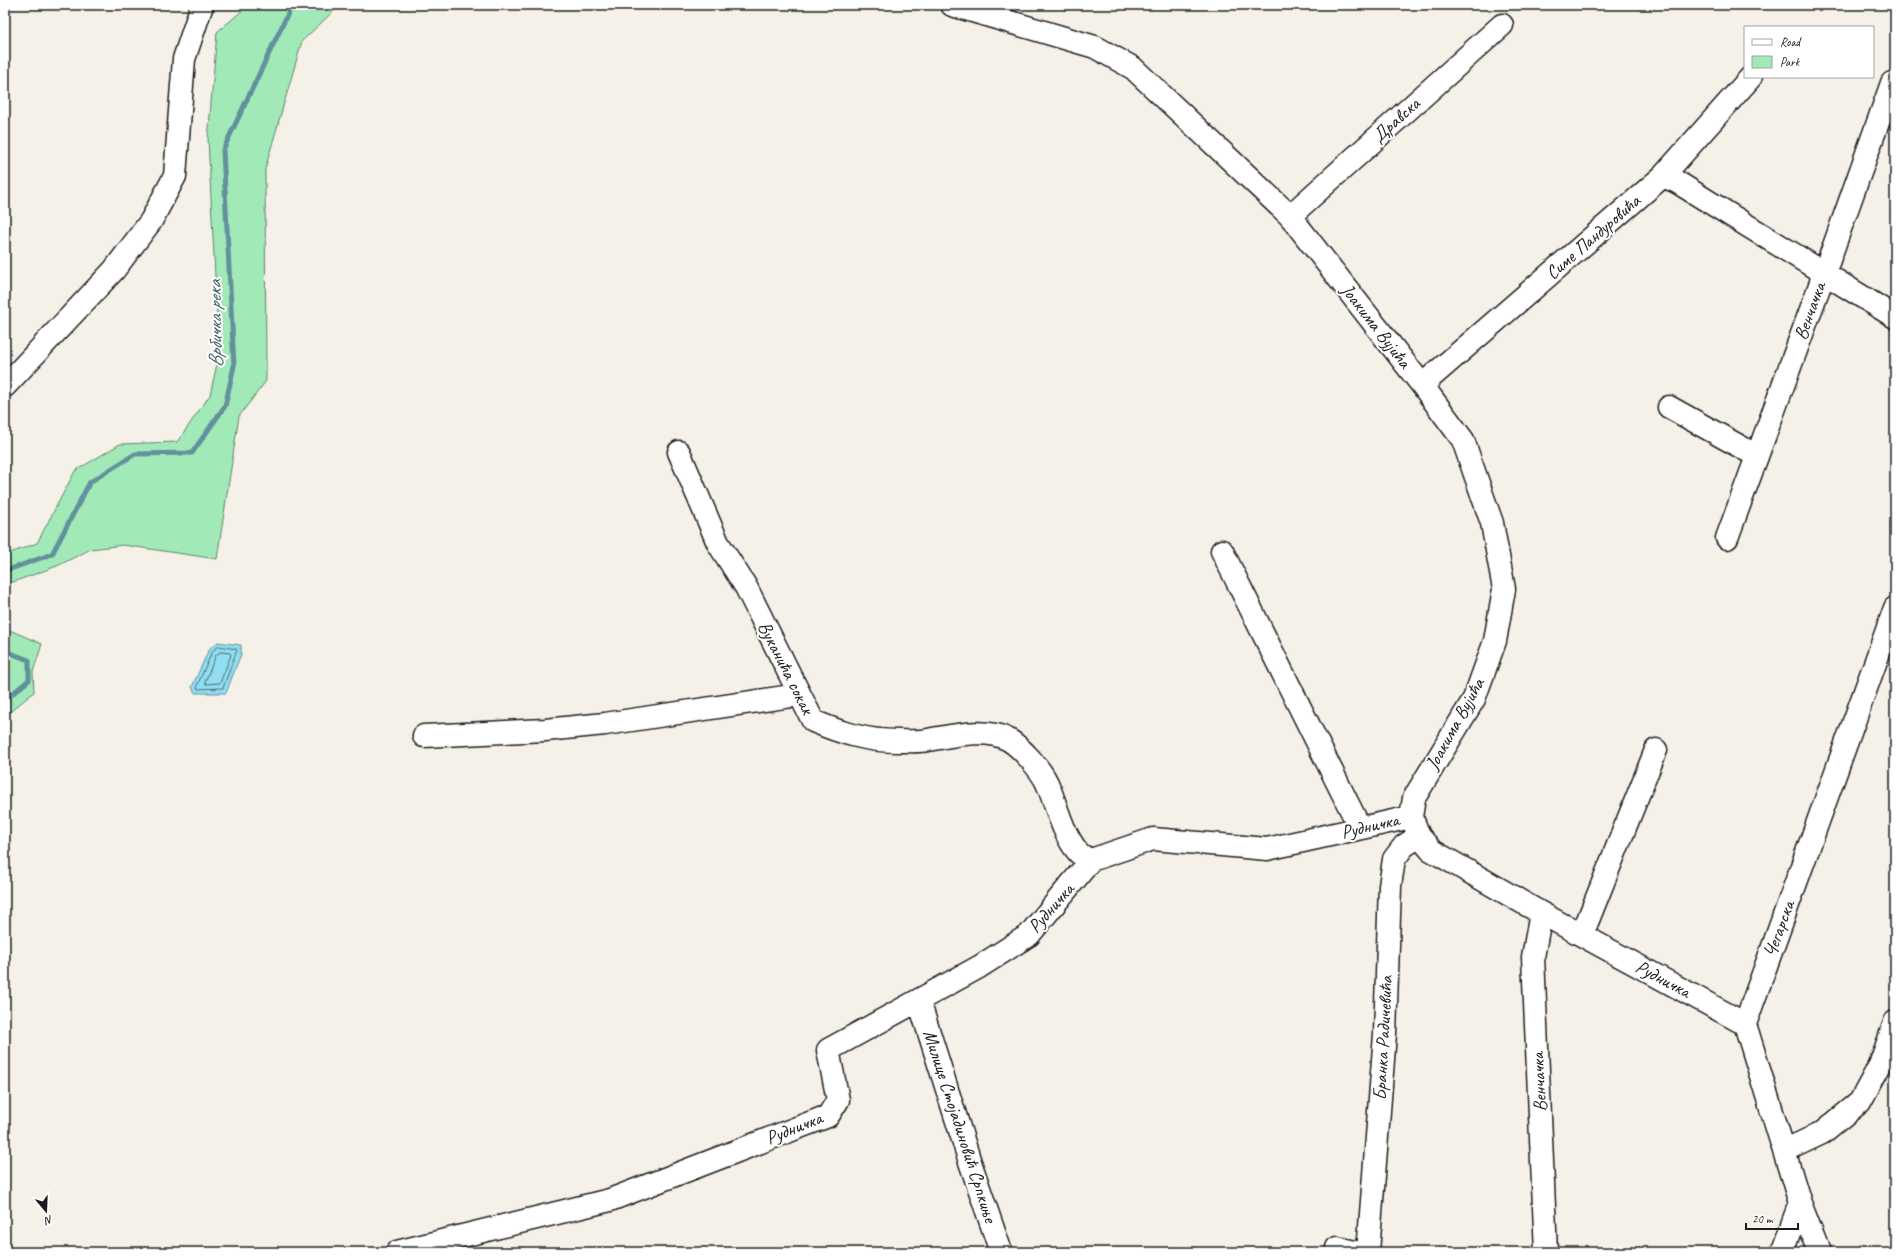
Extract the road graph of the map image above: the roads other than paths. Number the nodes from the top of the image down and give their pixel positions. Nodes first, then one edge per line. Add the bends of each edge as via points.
1 (202, 5) edge
2 (952, 5) edge
3 (1502, 24) dead end
4 (1750, 78) edge
5 (1892, 83) dead end
6 (1663, 176) junction
7 (1290, 216) junction
8 (1824, 274) junction
9 (1895, 316) edge
10 (1422, 385) junction
11 (5, 386) edge
12 (1669, 407) dead end
13 (679, 452) dead end
14 (1757, 456) junction
15 (1727, 538) dead end
16 (1222, 551) dead end
17 (1895, 608) edge
18 (798, 695) junction
19 (424, 736) dead end
20 (1656, 750) dead end
21 (1415, 826) junction
22 (1360, 828) junction
23 (1091, 860) junction
24 (1541, 914) junction
25 (1582, 935) junction
26 (919, 1001) junction
27 (1895, 1022) edge
28 (1745, 1024) junction
29 (1784, 1151) junction
30 (1800, 1203) junction
31 (397, 1252) edge
32 (1001, 1252) edge
33 (1368, 1252) edge
34 (1546, 1252) edge
35 (1782, 1252) edge
36 (1819, 1252) edge

1 - 11 street via 184,59 175,176 151,221 114,270
2 - 7 street, Јоакима Вујића via 1095,47 1133,68
3 - 7 street, Дравска
4 - 6 street, Симе Пандуровића
5 - 8 street, Венчачка
6 - 8 street via 1677,182
6 - 10 street, Симе Пандуровића
7 - 10 street, Јоакима Вујића
8 - 9 street
8 - 14 street, Венчачка
10 - 21 street, Јоакима Вујића via 1463,440 1492,523 1504,589 1495,641 1474,699 1414,798
12 - 14 street
13 - 18 street, Вуканића сокак via 718,543 746,587
14 - 15 street, Венчачка
16 - 22 street
17 - 28 street, Чегарска
18 - 19 street via 605,724
18 - 23 street, Вуканића сокак via 813,721 859,738 876,741 927,740 963,733 1009,740 1034,764 1046,781 1071,841 1079,854
20 - 25 street
21 - 22 street, Рудничка
21 - 24 street, Рудничка via 1431,850
21 - 33 street, Бранка Радичевића via 1394,859 1390,886 1385,1034
22 - 23 street, Рудничка via 1267,849 1153,839
23 - 26 street, Рудничка via 1029,935
24 - 25 street, Рудничка
24 - 34 street, Венчачка via 1533,957
25 - 28 street, Рудничка
26 - 31 street, Рудничка via 828,1050 838,1100 828,1116 610,1200
26 - 32 street, Милице Стојадиновић Српкиње
27 - 29 street via 1880,1065 1860,1102 1822,1133
28 - 29 street
29 - 30 street
30 - 35 street
30 - 36 street

